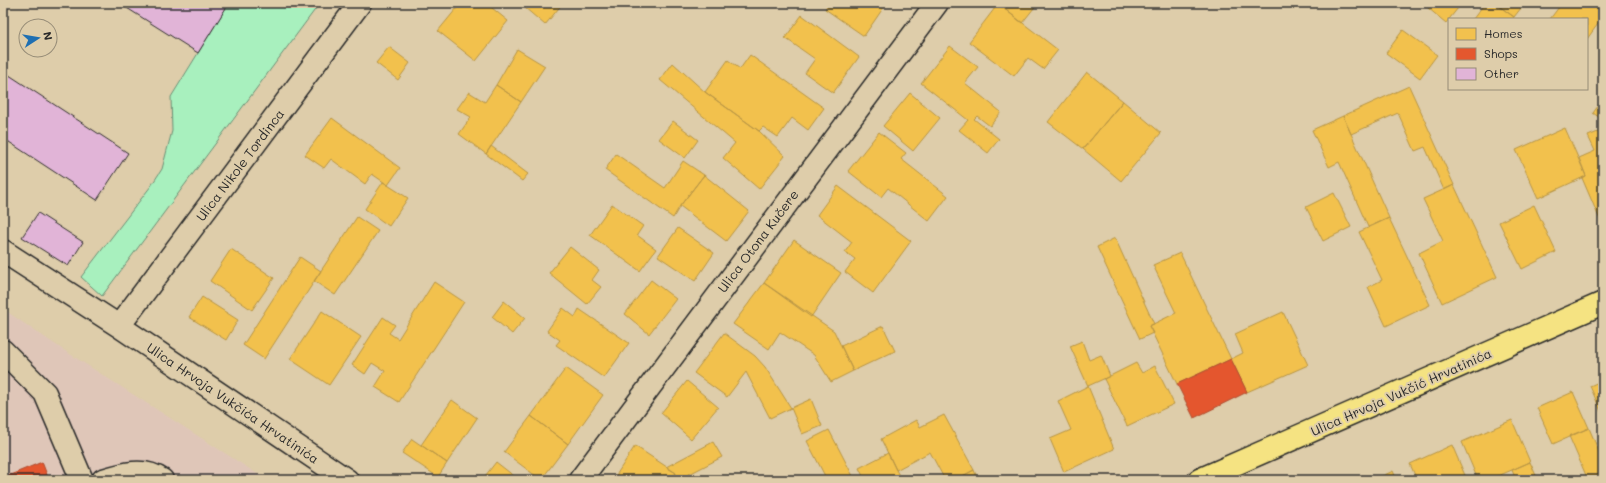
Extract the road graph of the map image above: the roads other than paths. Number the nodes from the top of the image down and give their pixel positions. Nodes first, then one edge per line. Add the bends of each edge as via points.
1 (360, 3) edge
2 (937, 3) edge
3 (3, 251) edge
4 (1603, 304) edge
5 (119, 326) junction
6 (3, 351) edge
7 (82, 480) edge
8 (103, 480) edge
9 (162, 480) edge
10 (347, 480) edge
11 (580, 480) edge
12 (1199, 480) edge

1 - 5 street, Ulica Nikole Tordinca
2 - 11 street, Ulica Otona Kučere
3 - 5 street, Ulica Hrvoja Vukčića Hrvatinića
4 - 12 main road, Ulica Hrvoja Vukčić Hrvatinića
5 - 10 street, Ulica Hrvoja Vukčića Hrvatinića
6 - 7 street via 45,393
8 - 9 street via 139,472

